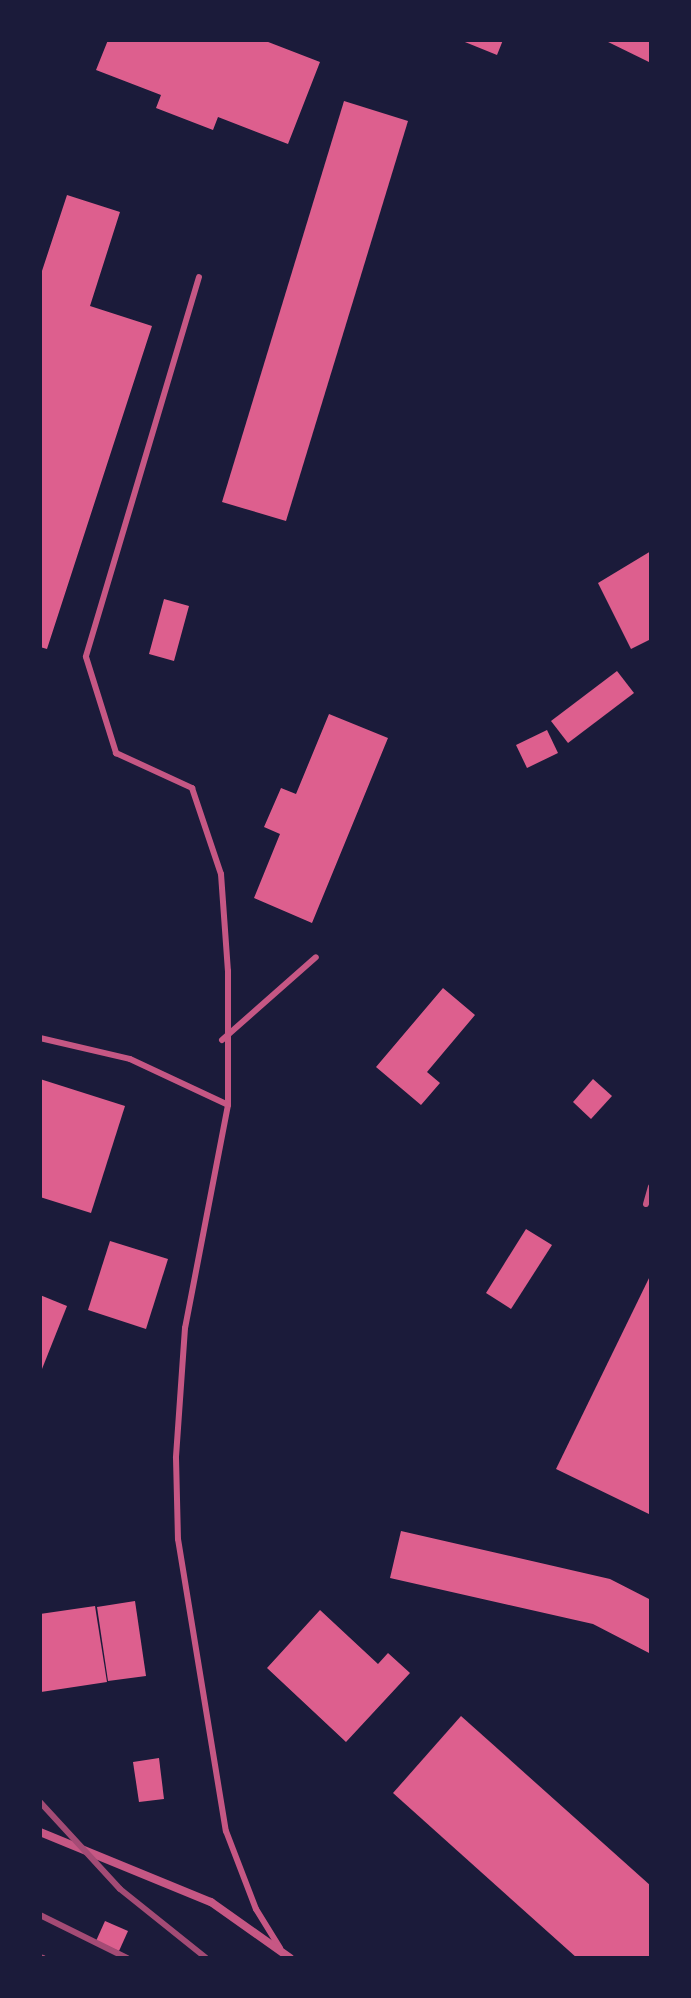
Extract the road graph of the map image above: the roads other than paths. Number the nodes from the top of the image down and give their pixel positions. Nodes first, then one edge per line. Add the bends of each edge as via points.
1 (199, 277) dead end
2 (316, 957) dead end
3 (40, 1038) edge
4 (225, 1038) junction
5 (228, 1105) junction
6 (651, 1187) edge
7 (646, 1204) dead end
8 (40, 1832) edge
9 (282, 1951) junction
10 (290, 1958) edge

1 - 4 lane via 86,657 116,753 192,788 221,874
2 - 4 lane
3 - 5 lane via 130,1059
4 - 5 lane
5 - 9 lane via 185,1328 176,1458 178,1539 226,1831 256,1909
6 - 7 lane
8 - 9 street via 211,1902
9 - 10 street

